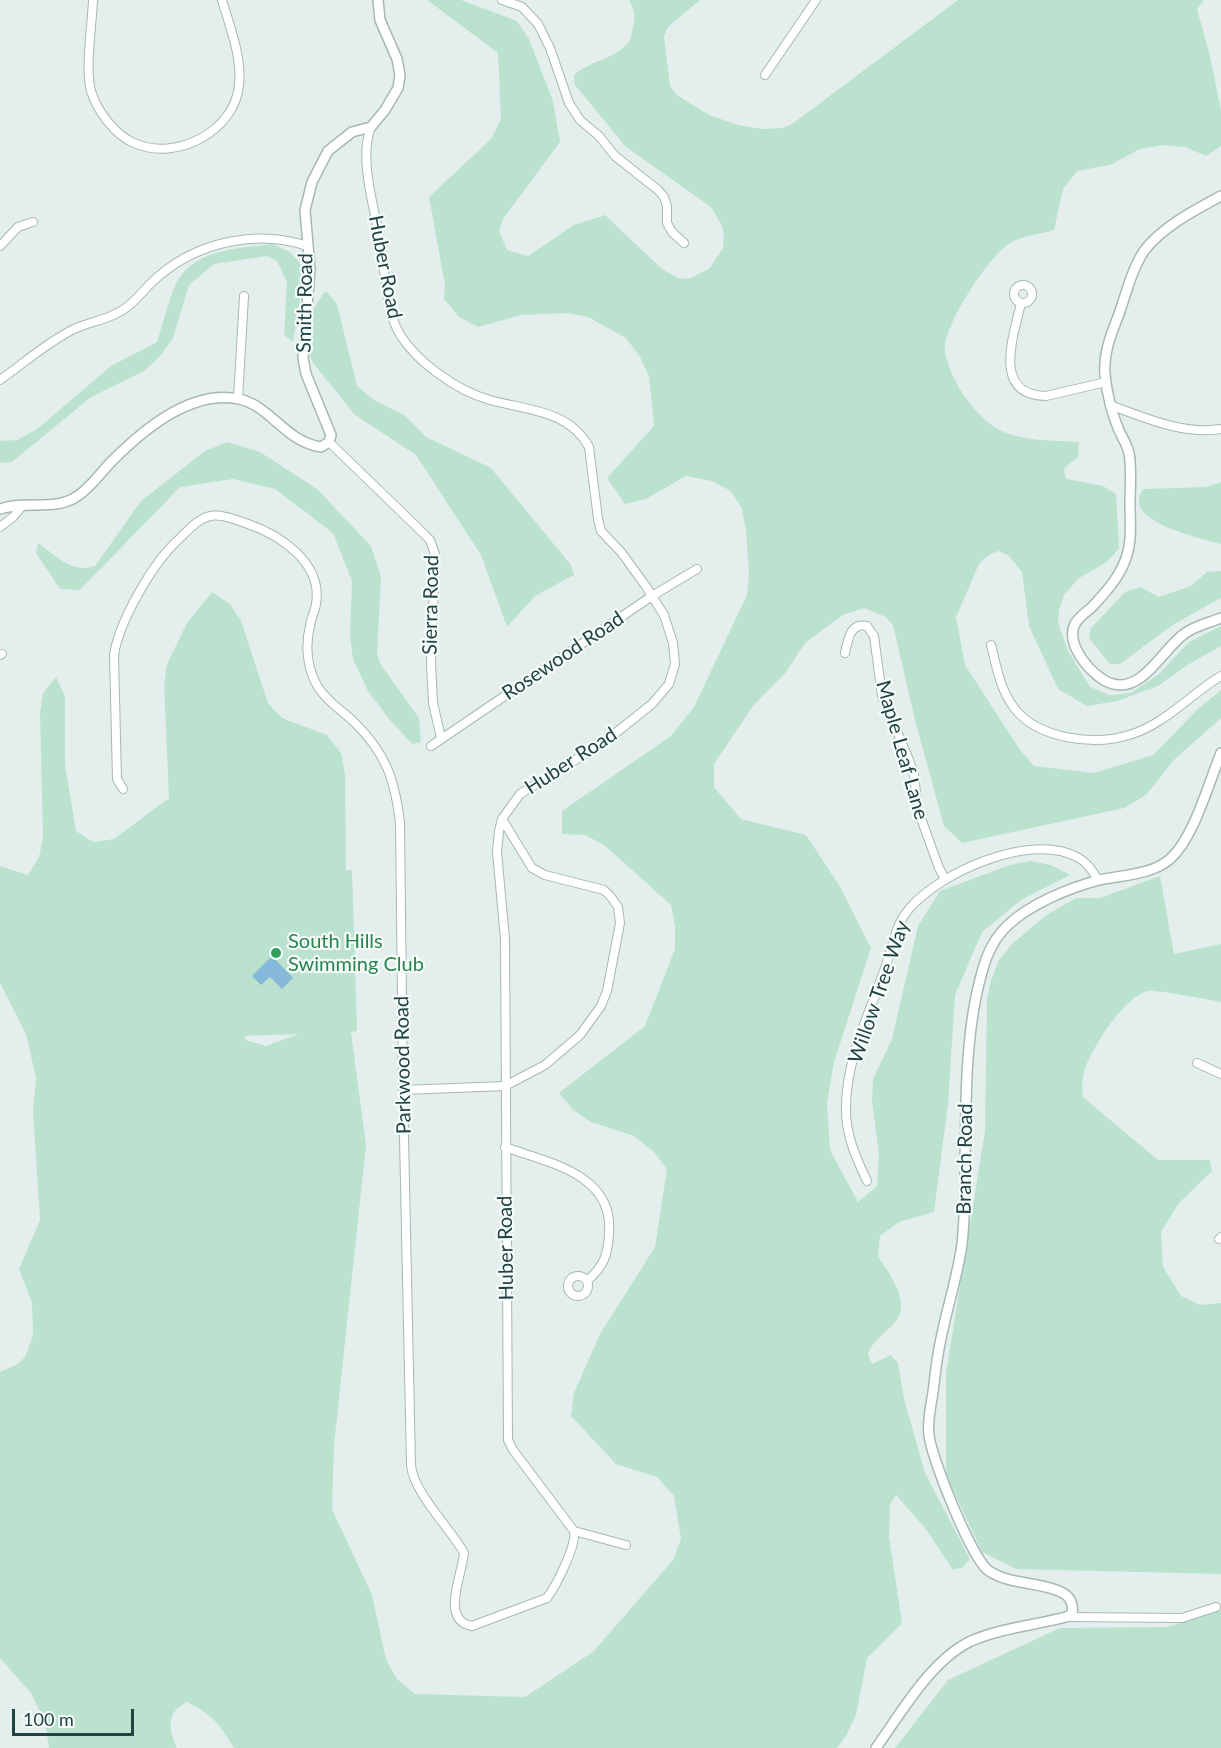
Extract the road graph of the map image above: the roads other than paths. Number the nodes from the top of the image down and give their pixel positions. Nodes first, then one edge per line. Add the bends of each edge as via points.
1 (93, 0) edge
2 (222, 0) edge
3 (378, 0) edge
4 (502, 0) edge
5 (816, 0) edge
6 (765, 75) dead end
7 (371, 127) junction
8 (1221, 196) edge
9 (33, 222) dead end
10 (684, 243) dead end
11 (0, 246) edge
12 (307, 246) junction
13 (244, 296) dead end
14 (1021, 303) dead end
15 (0, 380) edge
16 (1106, 382) junction
17 (238, 399) junction
18 (1110, 405) junction
19 (1221, 429) edge
20 (328, 442) junction
21 (23, 505) junction
22 (0, 509) edge
23 (0, 527) edge
24 (697, 569) dead end
25 (652, 596) junction
26 (1221, 618) edge
27 (991, 645) dead end
28 (845, 653) dead end
29 (1221, 676) edge
30 (441, 738) junction
31 (430, 746) dead end
32 (1221, 753) edge
33 (123, 789) dead end
34 (502, 819) junction
35 (945, 879) junction
36 (1098, 880) junction
37 (1197, 1063) dead end
38 (1221, 1074) edge
39 (505, 1086) junction
40 (403, 1090) junction
41 (505, 1147) junction
42 (867, 1181) dead end
43 (587, 1281) dead end
44 (574, 1531) junction
45 (626, 1545) dead end
46 (1216, 1607) dead end
47 (1066, 1617) junction
48 (876, 1748) edge

1 - 2 street via 90,90 99,109 134,143 171,148 195,142 214,131 236,101 239,63
3 - 7 street via 380,20 400,75 392,99
4 - 10 street via 522,7 538,24 569,103 580,120 664,197 667,223
5 - 6 street
7 - 12 street, Smith Road via 352,132 328,151 312,182 305,210
7 - 25 street, Huber Road via 366,149 368,172 398,330 432,369 458,387 487,399 555,416 578,432 589,447 601,531
8 - 16 street via 1166,230 1144,252 1108,340
9 - 11 street via 18,227
12 - 15 street via 286,240 218,243 190,255 159,275 127,307 46,344
12 - 20 street, Smith Road via 310,269 303,358 331,435
13 - 17 street
14 - 16 street via 1009,365 1020,386 1035,396 1046,396
16 - 18 street
17 - 20 street via 254,404 308,445 321,447
17 - 21 street via 213,399 166,415 144,431 75,498 61,503
18 - 19 street via 1155,422 1199,430
18 - 26 street via 1131,465 1131,539 1123,570 1074,624 1073,639 1078,653 1091,670 1113,684 1126,683 1153,668 1186,632
20 - 30 street, Sierra Road via 430,540 435,554 433,703
21 - 22 street
21 - 23 street
24 - 25 street, Rosewood Road
25 - 30 street, Rosewood Road
25 - 34 street, Huber Road via 664,615 673,643 675,664 669,684 652,704 603,743 520,794
27 - 29 street via 1002,688 1015,709 1029,723 1053,735 1095,740 1129,735 1162,719
28 - 35 street, Maple Leaf Lane via 854,628 867,626 874,636 882,696 909,759 918,810
30 - 31 street, Rosewood Road
32 - 36 street, Branch Road via 1200,808 1171,859 1158,867
33 - 40 street, Parkwood Road via 117,780 115,648 126,617 148,578 170,547 208,515 220,514 275,535 307,565 315,584 316,602 307,652 318,689 376,746 397,793
34 - 39 street, Huber Road via 497,852 505,939
34 - 39 street via 532,868 604,890 618,907 620,923 601,1006 580,1035 545,1065
35 - 36 street, Willow Tree Way via 1007,854 1036,849 1057,850 1077,857
35 - 42 street, Willow Tree Way via 910,908 896,930 847,1088 847,1125
36 - 47 street, Branch Road via 1050,898 1009,924 993,942 985,960 972,1018 963,1235 939,1348 928,1433 938,1469 977,1559 994,1575 1062,1592 1073,1608
37 - 38 street
39 - 40 street
39 - 41 street, Huber Road
40 - 44 street, Parkwood Road via 412,1475 464,1553 454,1604 459,1620 472,1626 547,1598 574,1541
41 - 43 street via 570,1171 594,1187 607,1205 608,1246 600,1269
41 - 44 street, Huber Road via 508,1440
44 - 45 street
46 - 47 street via 1182,1618
47 - 48 street via 1008,1629 971,1641 953,1653 926,1679

